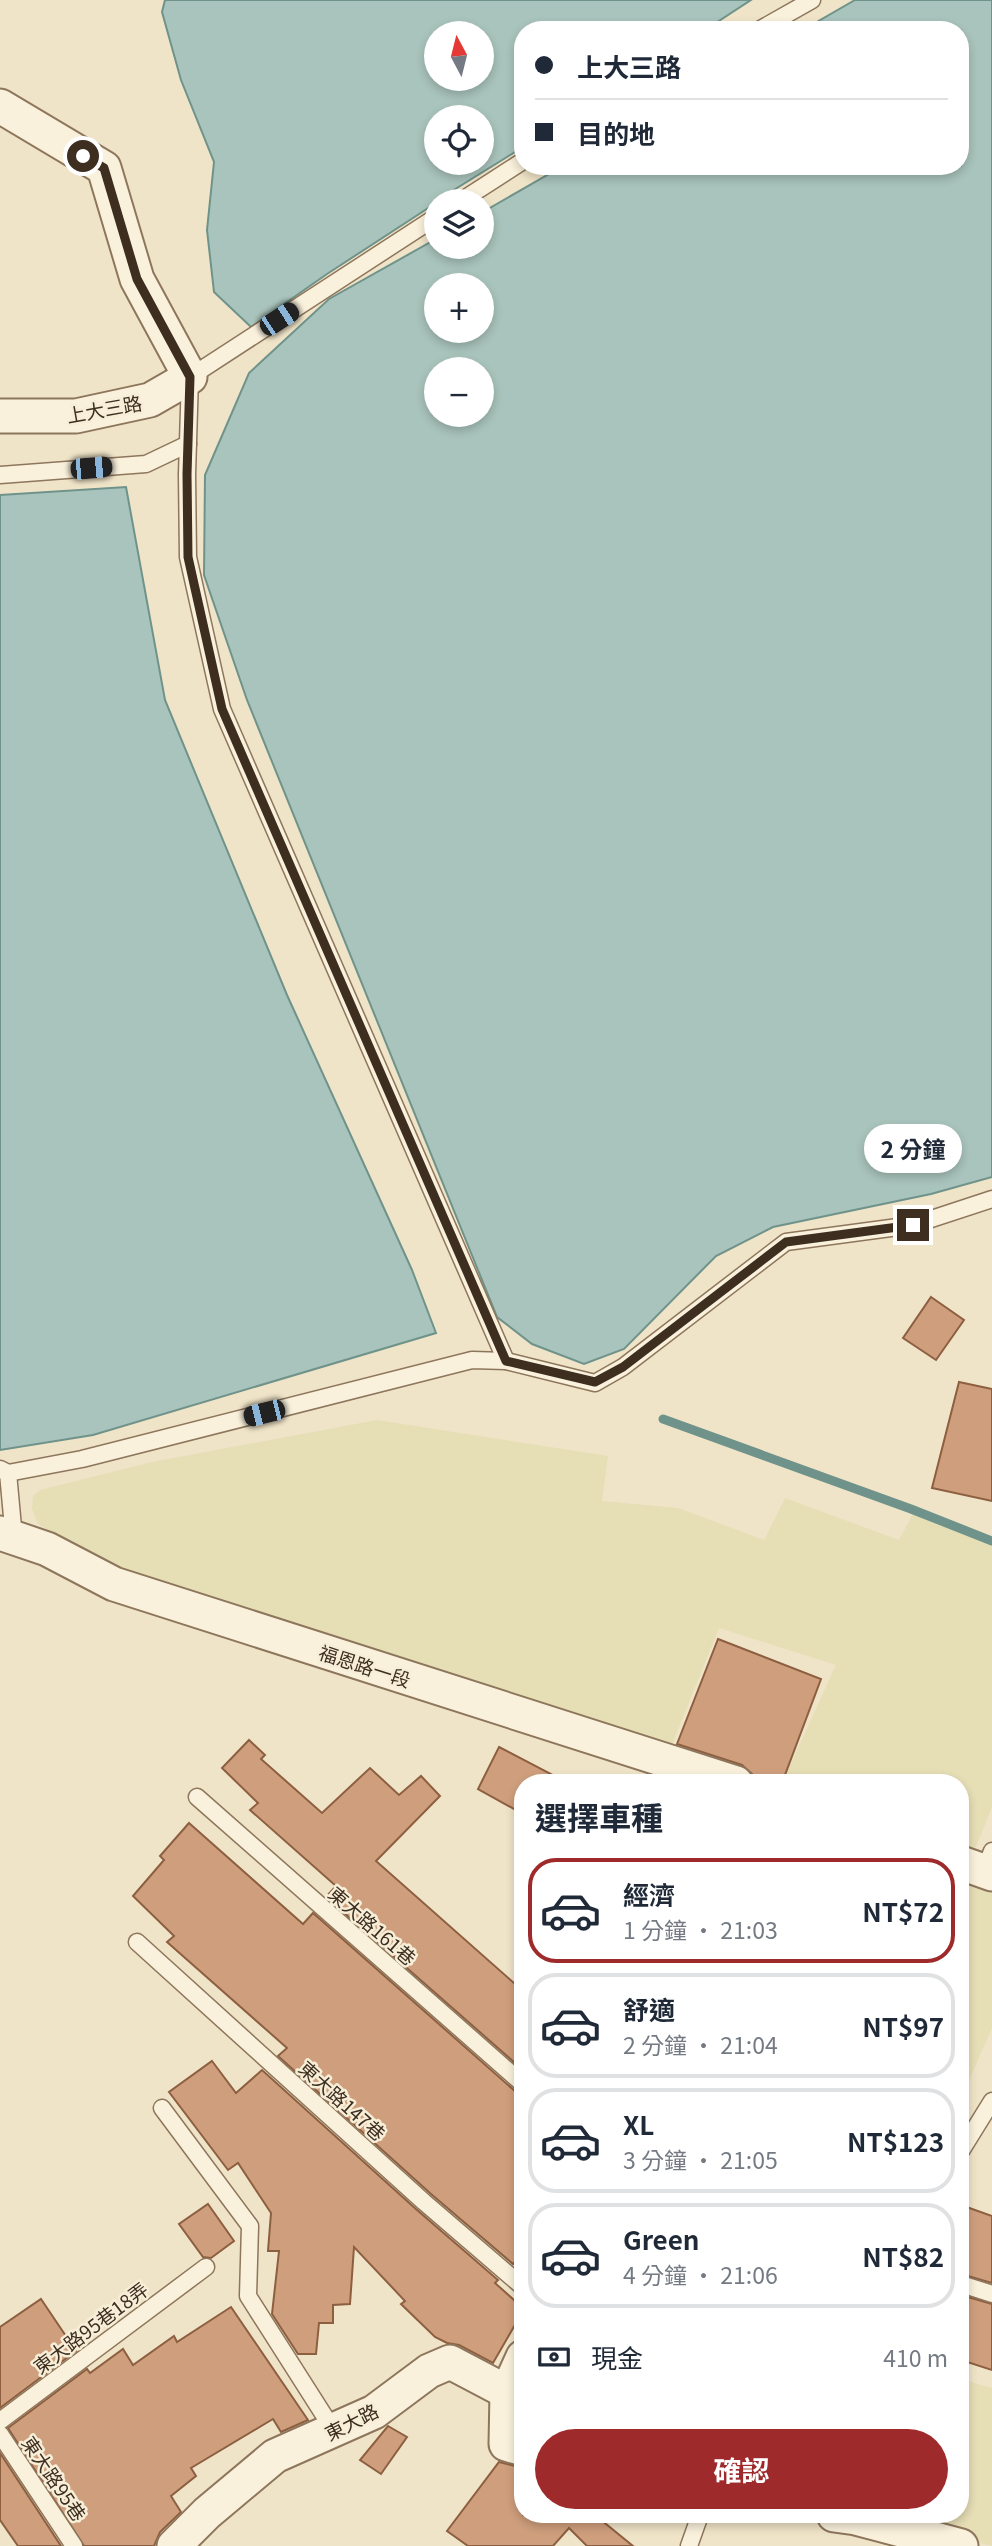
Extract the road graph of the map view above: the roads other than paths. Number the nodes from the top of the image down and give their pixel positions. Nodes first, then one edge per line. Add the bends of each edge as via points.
1 (812, 0) edge
2 (775, 21) edge
3 (0, 106) edge
4 (514, 167) edge
5 (480, 189) edge
6 (424, 225) edge
7 (190, 377) junction
8 (0, 416) edge
9 (188, 444) junction
10 (0, 475) edge
11 (992, 1199) edge
12 (506, 1361) junction
13 (4, 1471) edge
14 (7, 1535) edge
15 (708, 1774) edge
16 (197, 1797) dead end
17 (137, 1942) dead end
18 (514, 2076) edge
19 (990, 2107) edge
20 (162, 2108) dead end
21 (969, 2139) edge
22 (206, 2267) dead end
23 (514, 2279) edge
24 (969, 2287) edge
25 (992, 2294) edge
26 (514, 2377) edge
27 (507, 2392) junction
28 (0, 2421) edge
29 (334, 2431) junction
30 (0, 2434) edge
31 (514, 2446) edge
32 (697, 2523) edge
33 (875, 2523) edge
34 (74, 2546) edge
35 (174, 2546) edge
36 (689, 2546) edge
37 (961, 2546) edge

1 - 2 lane
3 - 7 street via 104,168 137,279
4 - 5 lane
6 - 7 lane
7 - 8 street, 上大三路 via 150,400 76,416
7 - 9 lane
9 - 10 lane via 146,464
9 - 12 lane via 188,557 222,709
11 - 12 lane via 913,1225 786,1242 623,1367 595,1382
12 - 13 lane via 472,1360 82,1459
13 - 14 lane
14 - 15 street, 福恩路一段 via 47,1549 114,1584
16 - 18 lane, 東大路161巷
17 - 23 lane, 東大路147巷
19 - 21 lane
20 - 29 lane via 250,2226 248,2296
22 - 28 lane, 東大路95巷18弄
24 - 25 lane
26 - 27 street
27 - 29 street, 東大路 via 450,2362 429,2371 374,2412
27 - 31 street via 506,2444
29 - 35 street, 東大路 via 275,2456
30 - 34 lane, 東大路95巷
32 - 36 lane
33 - 37 street

